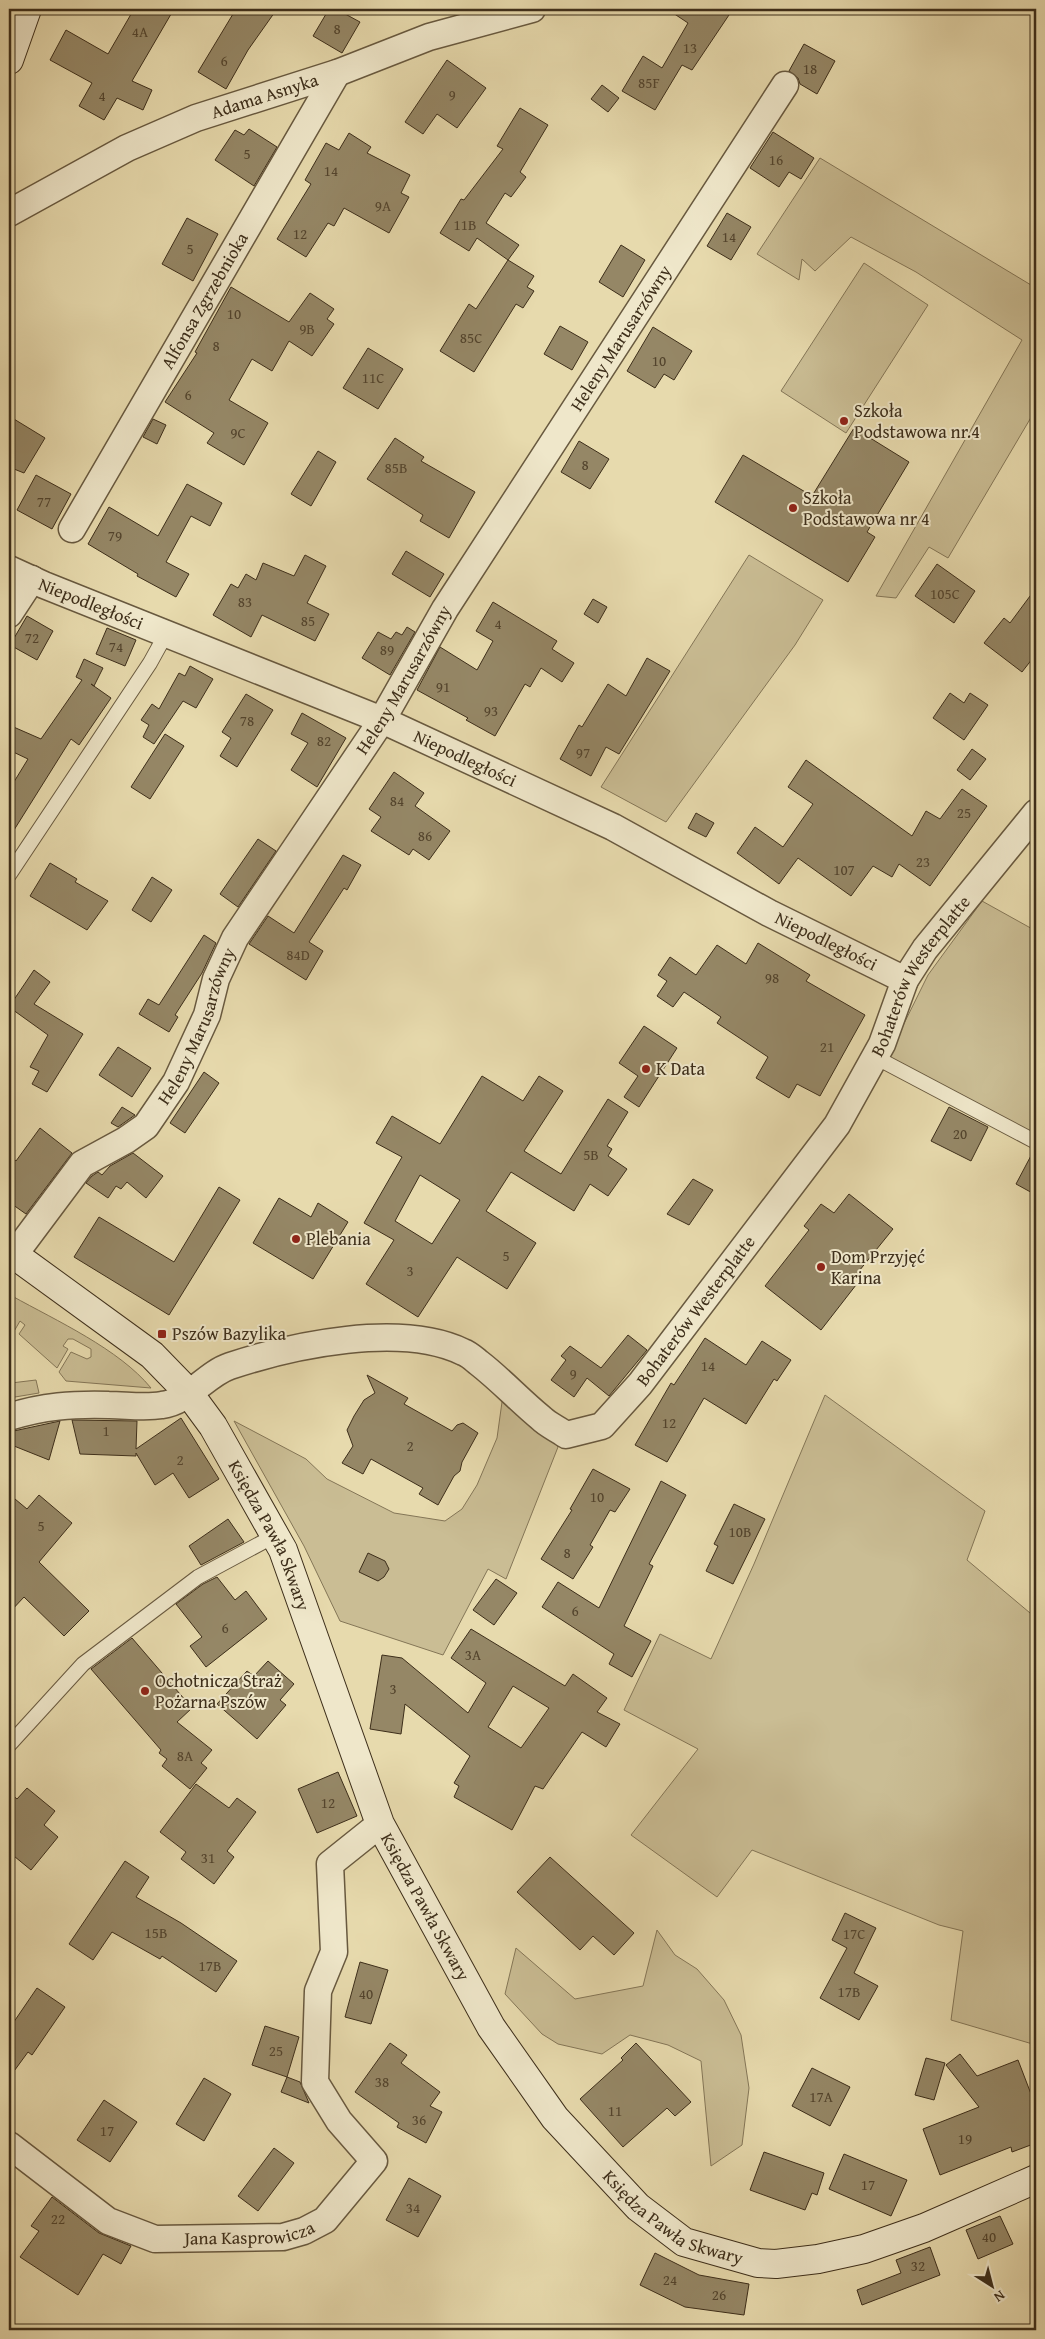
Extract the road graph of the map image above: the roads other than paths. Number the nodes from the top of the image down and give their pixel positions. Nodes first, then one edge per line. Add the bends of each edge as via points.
1 (27, 9) edge
2 (532, 9) edge
3 (9, 60) edge
4 (336, 73) junction
5 (784, 85) dead end
6 (9, 213) edge
7 (72, 528) dead end
8 (20, 574) edge
9 (9, 614) edge
10 (166, 634) junction
11 (382, 720) junction
12 (1036, 814) edge
13 (9, 875) edge
14 (905, 980) junction
15 (875, 1057) junction
16 (1036, 1142) edge
17 (11, 1253) edge
18 (188, 1392) junction
19 (9, 1417) edge
20 (276, 1535) junction
21 (9, 1745) edge
22 (380, 1824) junction
23 (9, 2145) edge
24 (1036, 2179) edge

1 - 3 main road
2 - 4 street, Adama Asnyka via 429,37
4 - 6 street, Adama Asnyka via 196,118 127,148
4 - 7 street, Alfonsa Zgrzebnioka
5 - 11 street, Heleny Marusarzówny via 445,609
8 - 9 street
8 - 10 street, Niepodległości
10 - 11 street, Niepodległości
10 - 13 lane
11 - 14 street, Niepodległości via 613,827 769,913
11 - 17 street, Heleny Marusarzówny via 235,938 216,979 207,1015 176,1082 156,1112 146,1126 82,1164
12 - 14 street, Bohaterów Westerplatte via 925,949
14 - 15 street, Bohaterów Westerplatte
15 - 16 lane
15 - 18 street, Bohaterów Westerplatte via 837,1126 640,1384 602,1426 566,1435 542,1419 503,1381 464,1352 429,1342 394,1338 345,1339 289,1350 228,1366
17 - 18 main road, Księdza Pawła Skwary via 152,1355
18 - 19 street, Bohaterów Westerplatte via 175,1402 162,1406 94,1404 40,1407
18 - 20 main road, Księdza Pawła Skwary via 213,1426
20 - 21 lane via 198,1577 83,1664
20 - 22 main road, Księdza Pawła Skwary
22 - 23 street, Jana Kasprowicza via 330,1864 334,1952 318,1991 315,2082 338,2121 374,2161 324,2220 283,2238 155,2239 108,2221
22 - 24 main road, Księdza Pawła Skwary via 491,2027 556,2118 638,2207 684,2242 758,2262 776,2264 818,2259 864,2249 924,2228

